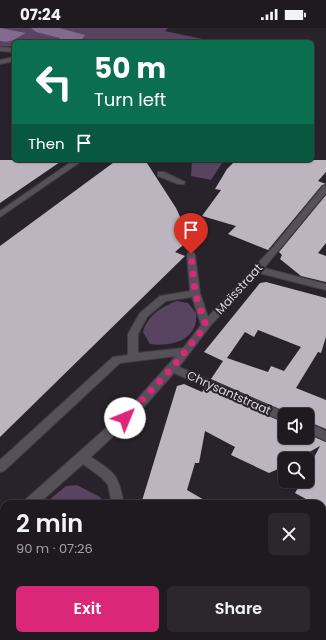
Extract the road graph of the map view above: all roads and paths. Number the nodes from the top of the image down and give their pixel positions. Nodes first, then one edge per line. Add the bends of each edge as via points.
1 (0, 48) edge
2 (12, 50) edge
3 (12, 59) edge
4 (0, 62) edge
5 (76, 162) edge
6 (161, 174) dead end
7 (181, 182) dead end
8 (326, 188) edge
9 (0, 215) edge
10 (191, 254) dead end
11 (256, 269) junction
12 (326, 287) edge
13 (195, 293) junction
14 (206, 325) junction
15 (185, 351) junction
16 (133, 358) junction
17 (172, 368) junction
18 (278, 415) edge
19 (314, 430) edge
20 (326, 436) edge
21 (83, 457) junction
22 (0, 467) edge
23 (34, 500) edge
24 (117, 500) edge

1 - 2 street
3 - 4 street
5 - 9 street
6 - 7 street
8 - 11 street, Maïsstraat via 276,249
10 - 13 street
11 - 12 street
11 - 14 street, Maïsstraat
13 - 14 street
13 - 16 street via 163,298 143,315 133,334
14 - 15 street, Maïsstraat
15 - 16 street
15 - 17 street, Maïsstraat
16 - 22 street via 117,360
17 - 18 street, Chrysantstraat
17 - 21 street, Maïsstraat via 136,408
19 - 20 street
21 - 23 street, Maïsstraat
21 - 24 street via 114,483

